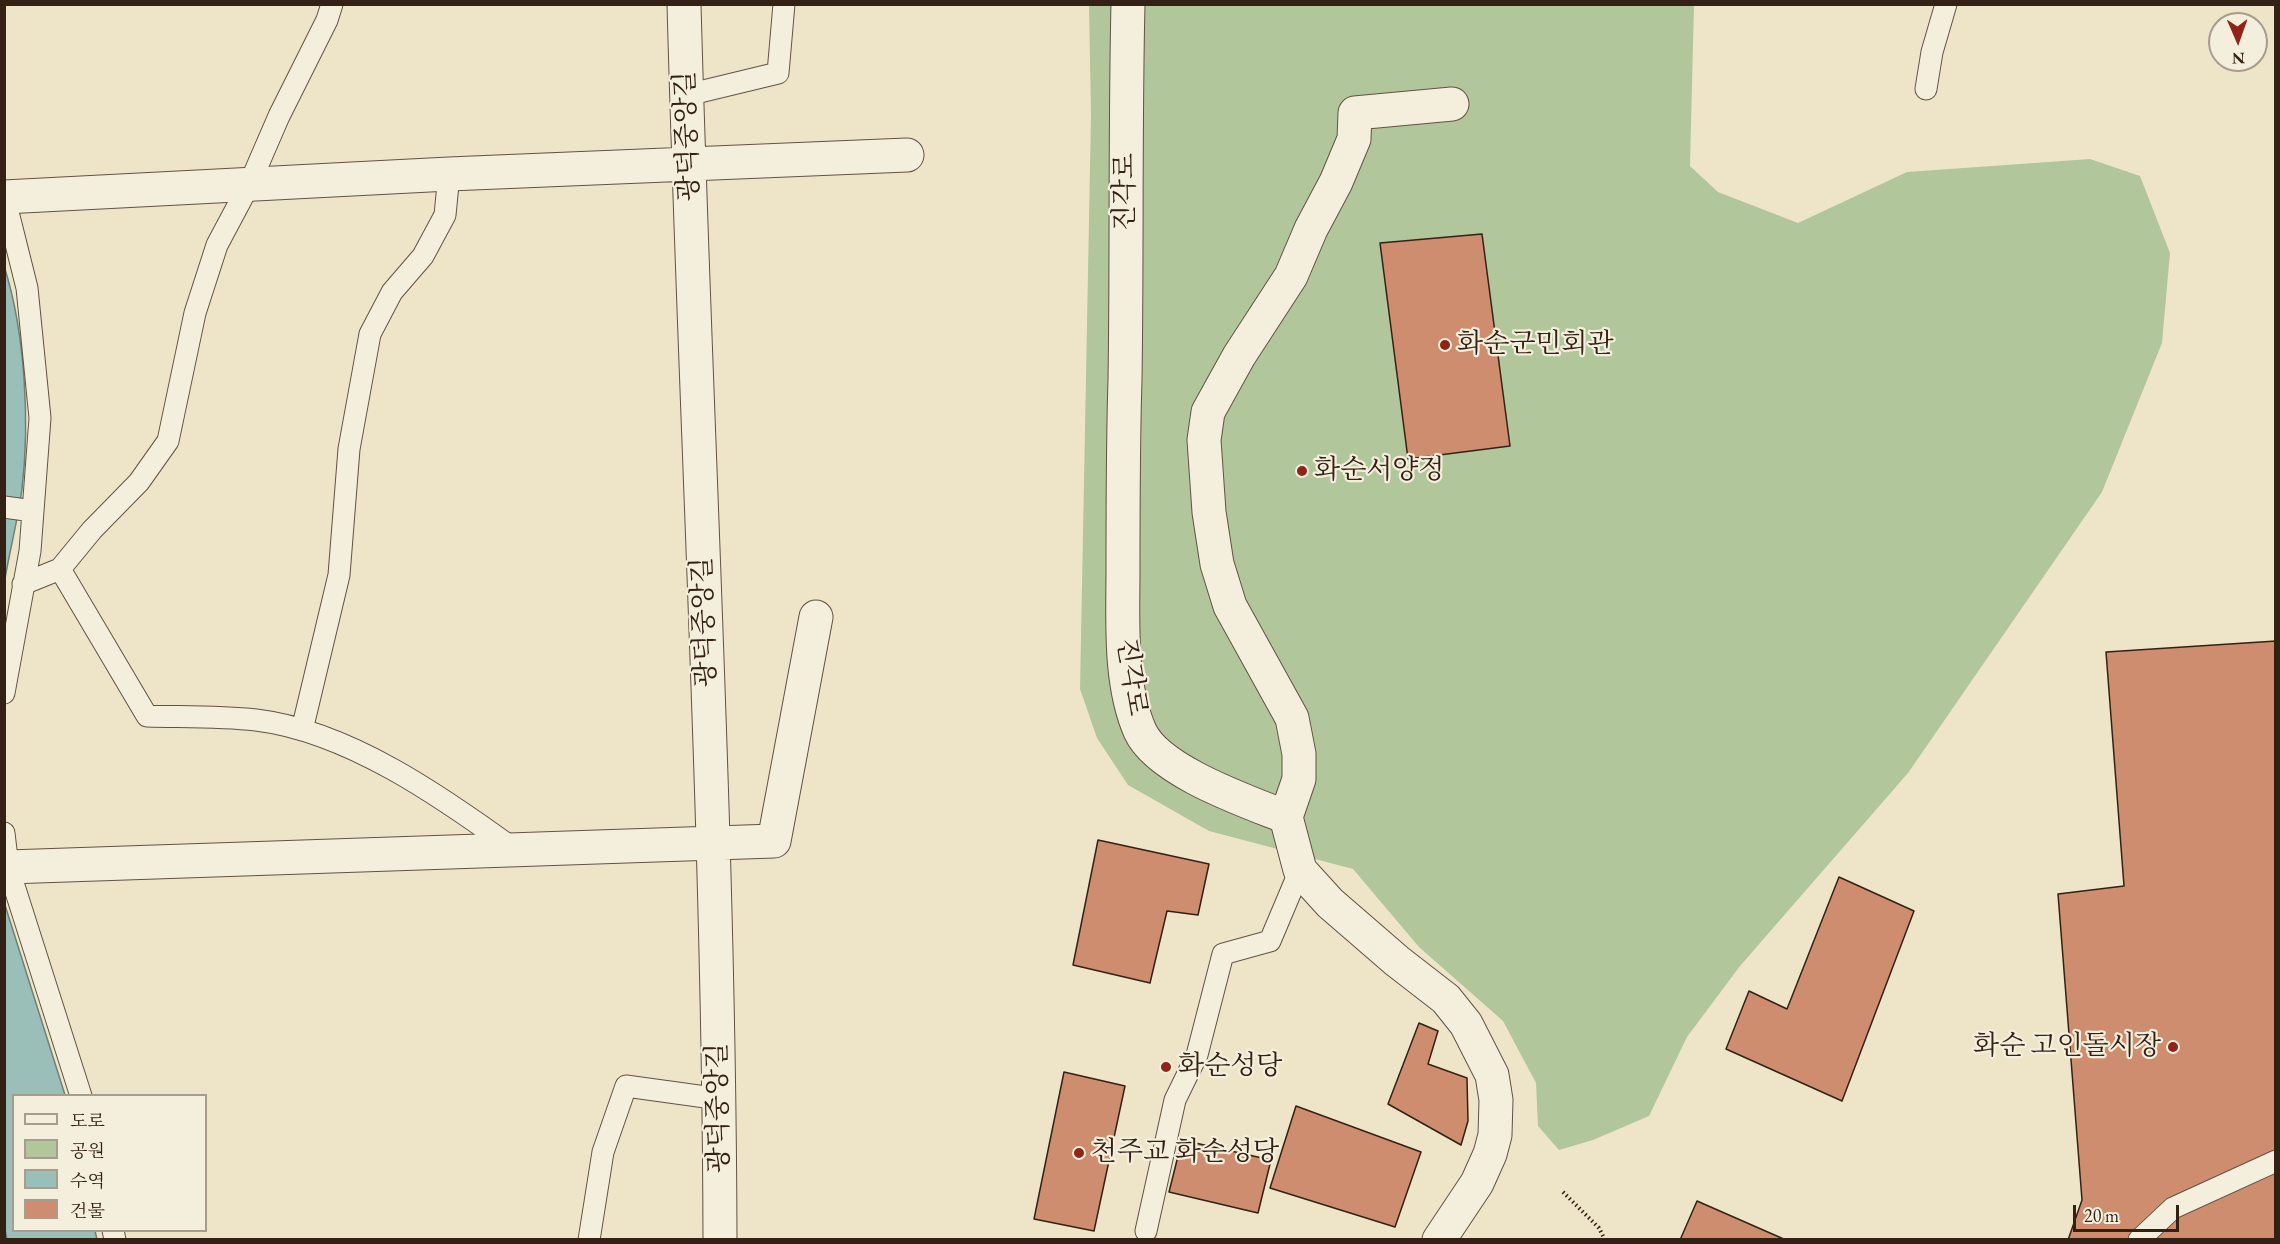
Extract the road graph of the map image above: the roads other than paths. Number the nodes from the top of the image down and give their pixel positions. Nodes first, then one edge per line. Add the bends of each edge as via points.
1 (332, 4) edge
2 (684, 4) edge
3 (784, 4) edge
4 (1128, 4) edge
5 (1946, 4) edge
6 (1926, 89) dead end
7 (687, 95) junction
8 (1452, 104) dead end
9 (907, 155) dead end
10 (688, 164) junction
11 (449, 174) junction
12 (250, 183) junction
13 (5, 197) edge
14 (4, 507) edge
15 (33, 511) junction
16 (60, 570) junction
17 (23, 584) junction
18 (816, 617) dead end
19 (4, 693) edge
20 (302, 730) junction
21 (1286, 817) junction
22 (4, 833) edge
23 (713, 843) junction
24 (515, 850) junction
25 (8, 867) junction
26 (1300, 870) junction
27 (81, 1094) edge
28 (720, 1099) junction
29 (2276, 1161) edge
30 (1146, 1231) dead end
31 (590, 1239) edge
32 (720, 1239) edge
33 (1439, 1239) edge
34 (2139, 1239) edge

1 - 12 lane
2 - 7 street, 광덕중앙길
3 - 7 lane via 778,73
4 - 21 street, 진각로 via 1123,636 1132,704 1141,732 1157,753 1218,789
5 - 6 lane
7 - 10 street, 광덕중앙길
8 - 21 street via 1355,113 1354,139 1291,276 1208,412 1205,475 1217,564 1230,606 1292,718 1299,754 1299,779
9 - 10 street
10 - 11 street
10 - 23 street, 광덕중앙길
11 - 12 street
11 - 20 lane via 445,215 423,256 392,292 370,334 349,449 339,575
12 - 13 street
12 - 16 lane via 213,256 195,313 168,441 139,482
13 - 15 lane via 27,288 40,418
14 - 15 lane
15 - 17 lane
16 - 17 lane
16 - 20 lane via 147,716 257,720
17 - 19 lane
18 - 23 street via 774,840
20 - 24 lane via 367,756 447,801
21 - 26 street
22 - 25 lane
23 - 24 street
23 - 28 street, 광덕중앙길
24 - 25 street
25 - 27 lane
26 - 30 lane via 1270,941 1223,954 1197,1055 1175,1100
26 - 33 street via 1330,903 1446,999 1466,1024 1492,1076 1496,1100 1490,1154 1477,1183
28 - 31 lane via 626,1086 603,1152
28 - 32 street, 광덕중앙길
29 - 34 lane via 2174,1208

